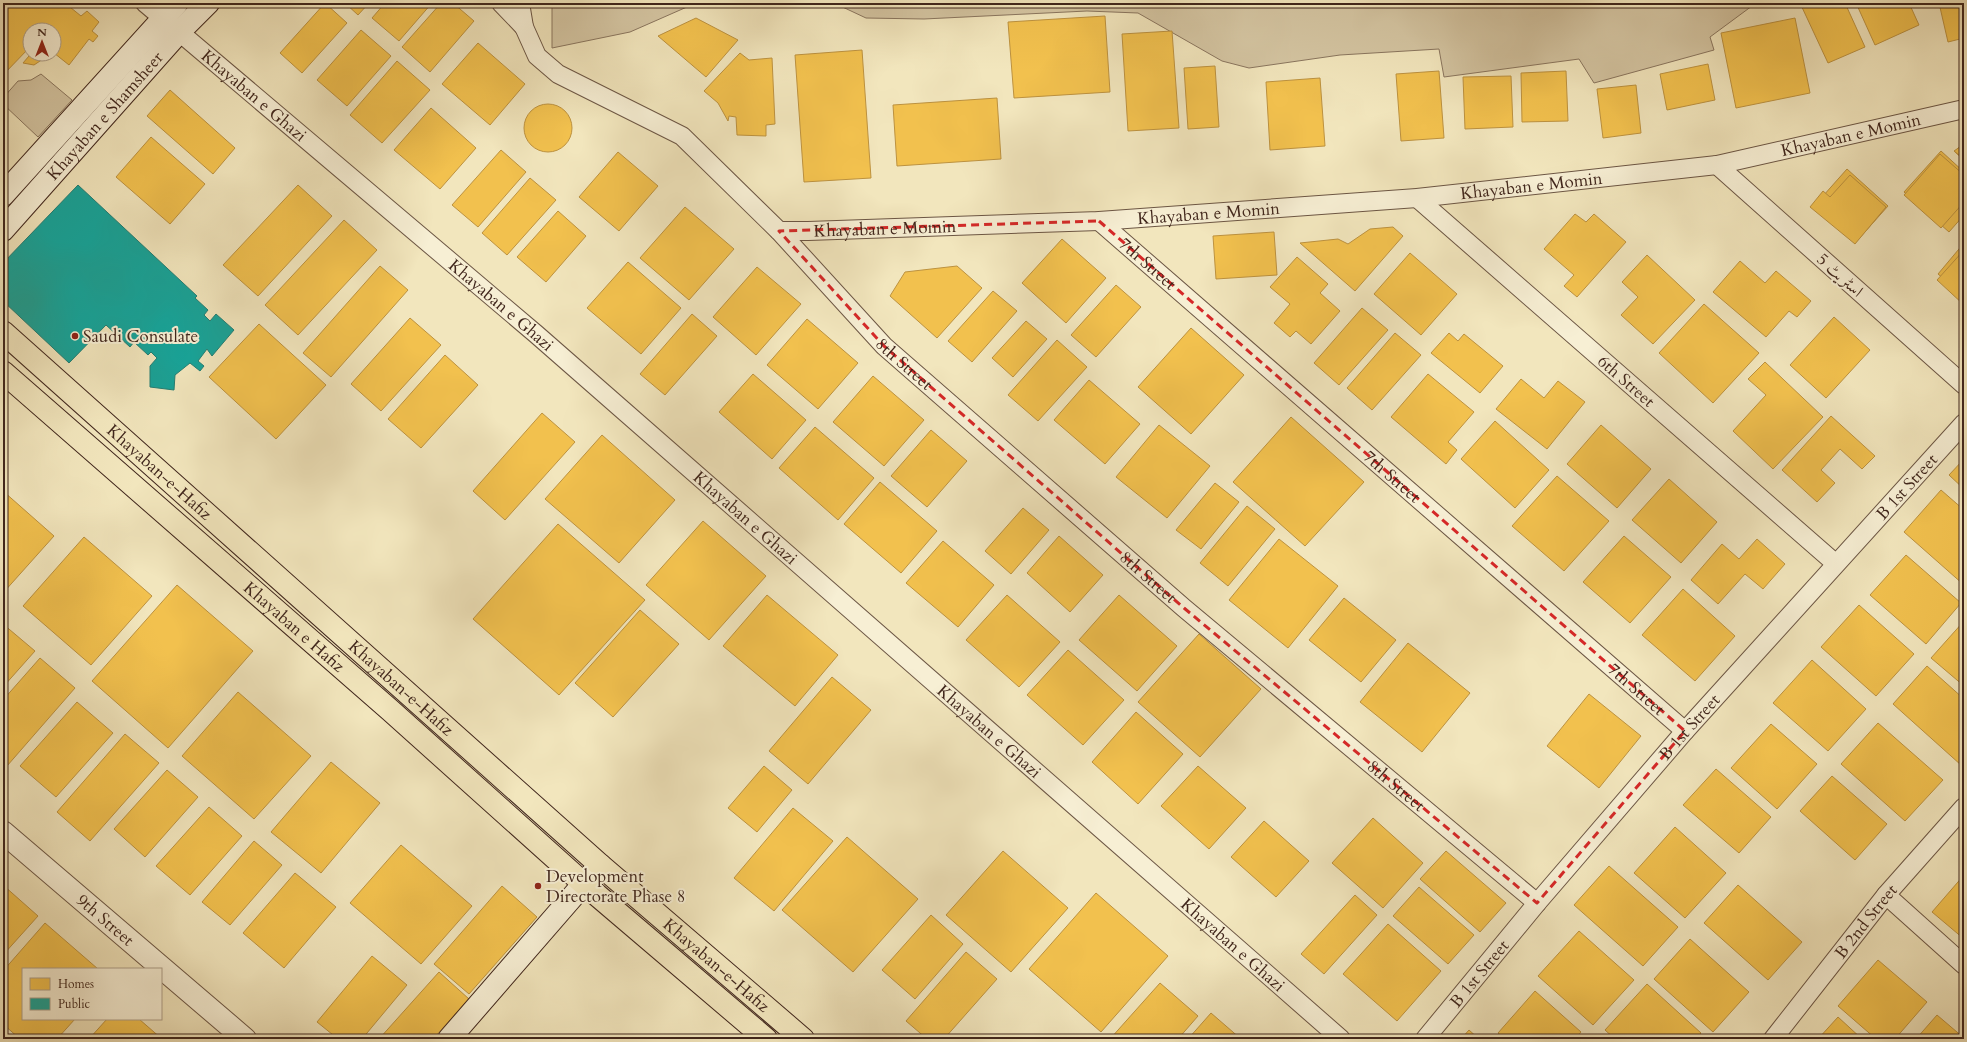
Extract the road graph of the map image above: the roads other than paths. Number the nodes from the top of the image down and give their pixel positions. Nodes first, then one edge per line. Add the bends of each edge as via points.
1 (145, 3) edge
2 (177, 3) edge
3 (208, 3) edge
4 (501, 3) edge
5 (520, 3) edge
6 (162, 19) junction
7 (524, 27) junction
8 (179, 32) junction
9 (1964, 109) edge
10 (1717, 165) junction
11 (3, 195) edge
12 (1417, 198) junction
13 (1099, 222) junction
14 (3, 230) edge
15 (779, 231) junction
16 (3, 332) edge
17 (3, 372) edge
18 (1964, 386) edge
19 (1964, 423) edge
20 (1835, 563) junction
21 (1685, 731) junction
22 (1964, 807) edge
23 (3, 832) edge
24 (600, 865) junction
25 (584, 884) junction
26 (1886, 895) junction
27 (1537, 903) junction
28 (1964, 965) edge
29 (246, 1039) edge
30 (449, 1039) edge
31 (766, 1039) edge
32 (802, 1039) edge
33 (1341, 1039) edge
34 (1425, 1039) edge
35 (1773, 1039) edge

1 - 6 street, Khayaban e Ghazi
2 - 6 main road, Khayaban e Shamsheer
3 - 8 main road, Khayaban e Shamsheer
4 - 7 street
5 - 7 street
6 - 8 street, Khayaban e Ghazi
6 - 11 main road, Khayaban e Shamsheer
7 - 15 street via 537,56 558,74 682,136
8 - 14 main road, Khayaban e Shamsheer
8 - 33 street, Khayaban e Ghazi via 536,334
9 - 10 street, Khayaban e Momin
10 - 12 street, Khayaban e Momin
10 - 18 street, اسٹریٹ 5
12 - 13 street, Khayaban e Momin
12 - 20 street, 6th Street
13 - 15 street, Khayaban e Momin
13 - 21 street, 7th Street
15 - 27 street, 8th Street via 884,346 1184,608
16 - 24 main road, Khayaban-e-Hafiz
17 - 25 main road, Khayaban e Hafiz via 390,710
19 - 20 street, B 1st Street
20 - 21 street, B 1st Street
21 - 27 street, B 1st Street
22 - 26 street, B 2nd Street
23 - 29 main road, 9th Street
24 - 25 main road
24 - 32 main road, Khayaban-e-Hafiz
25 - 30 main road
25 - 31 main road, Khayaban-e-Hafiz
26 - 28 street
26 - 35 street, B 2nd Street
27 - 34 street, B 1st Street

